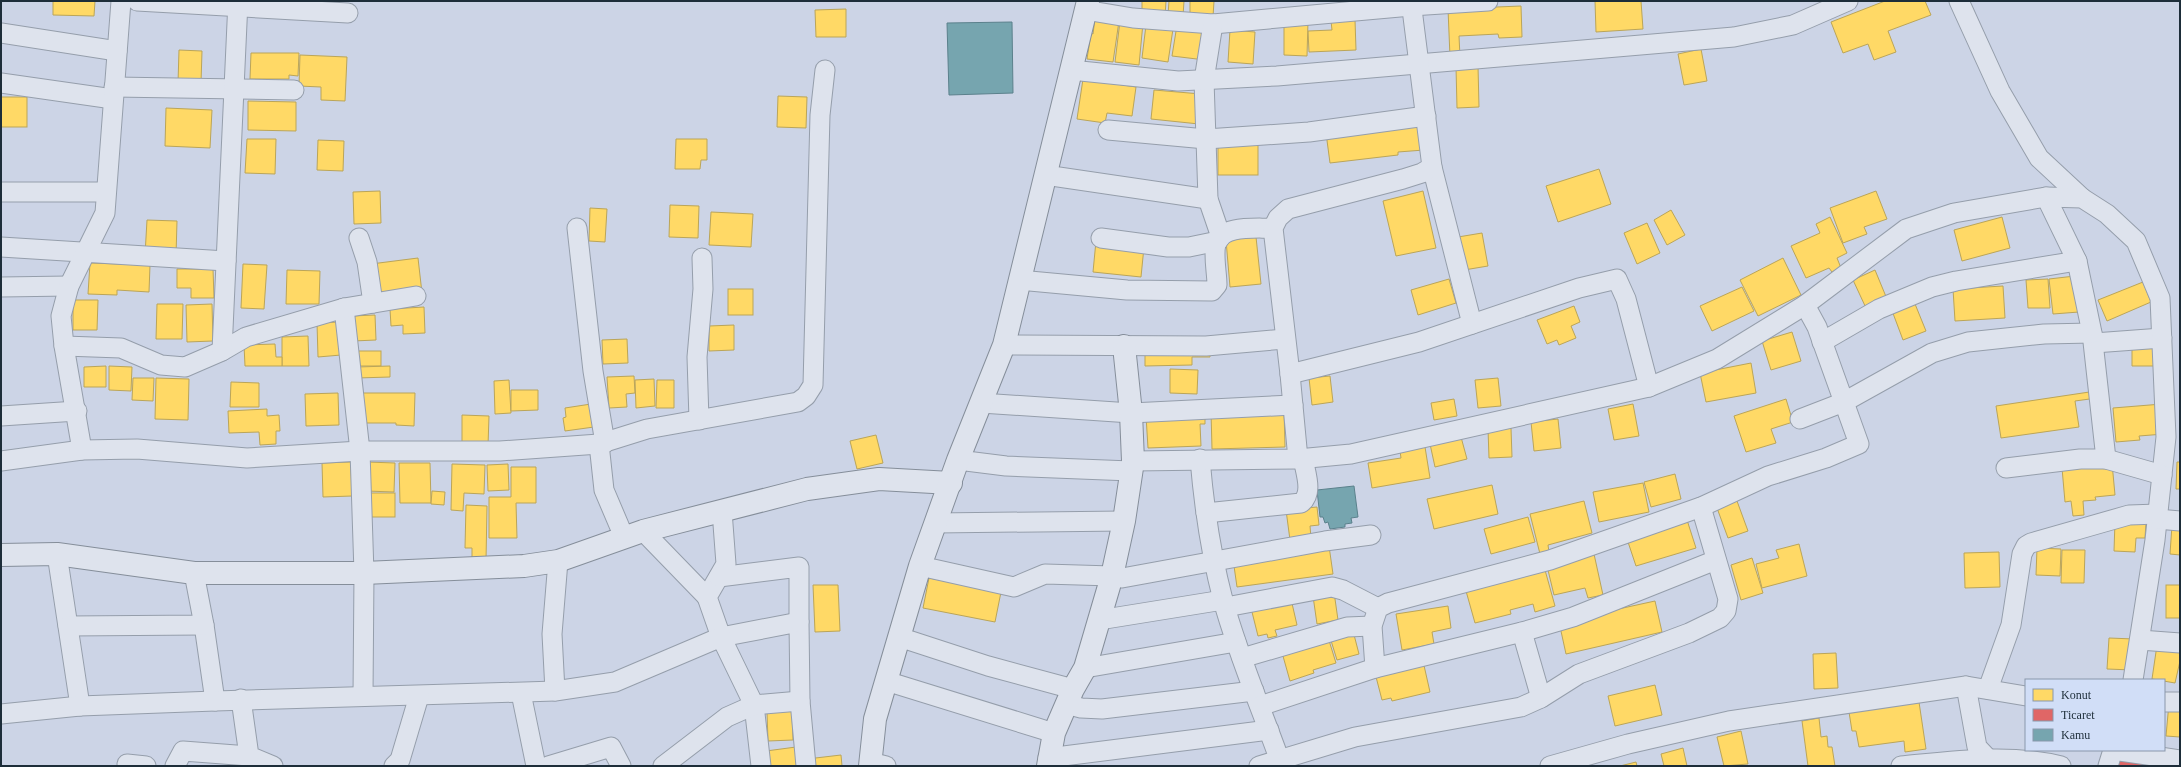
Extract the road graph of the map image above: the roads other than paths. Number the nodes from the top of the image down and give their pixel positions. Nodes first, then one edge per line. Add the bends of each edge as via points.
1 (121, 1) edge
2 (137, 1) edge
3 (1488, 1) edge
4 (1848, 1) edge
5 (1959, 1) edge
6 (1411, 3) edge
7 (238, 4) edge
8 (1086, 6) edge
9 (348, 12) dead end
10 (1213, 24) junction
11 (1, 33) edge
12 (117, 51) junction
13 (1419, 64) junction
14 (825, 70) dead end
15 (1071, 70) junction
16 (1204, 80) junction
17 (1, 83) edge
18 (234, 89) junction
19 (294, 90) dead end
20 (114, 93) junction
21 (1426, 116) junction
22 (1108, 130) dead end
23 (1206, 139) junction
24 (1432, 167) junction
25 (1045, 175) junction
26 (1, 192) edge
27 (106, 192) junction
28 (2046, 197) junction
29 (2082, 198) junction
30 (1208, 200) junction
31 (577, 228) dead end
32 (1273, 228) junction
33 (358, 238) dead end
34 (1100, 238) dead end
35 (1219, 239) junction
36 (1, 247) edge
37 (86, 252) junction
38 (702, 258) dead end
39 (226, 261) junction
40 (2077, 262) junction
41 (1019, 280) junction
42 (1, 286) edge
43 (69, 286) junction
44 (416, 296) dead end
45 (373, 303) junction
46 (1806, 305) junction
47 (344, 308) junction
48 (1472, 324) junction
49 (2093, 338) junction
50 (2162, 338) junction
51 (1285, 340) junction
52 (1822, 342) junction
53 (1004, 345) junction
54 (64, 346) junction
55 (1124, 346) junction
56 (222, 351) junction
57 (1290, 374) junction
58 (1650, 387) junction
59 (1844, 402) junction
60 (981, 403) junction
61 (1293, 405) junction
62 (77, 411) junction
63 (1131, 413) junction
64 (1, 416) edge
65 (1800, 419) dead end
66 (699, 420) junction
67 (602, 444) junction
68 (82, 450) junction
69 (360, 451) junction
70 (1300, 458) junction
71 (1200, 459) junction
72 (2106, 459) junction
73 (958, 460) junction
74 (1, 461) edge
75 (1132, 466) junction
76 (2006, 468) dead end
77 (2162, 475) junction
78 (951, 483) junction
79 (1701, 508) junction
80 (722, 511) junction
81 (1206, 513) junction
82 (2157, 516) junction
83 (1124, 520) junction
84 (2180, 520) edge
85 (935, 524) junction
86 (633, 534) junction
87 (1371, 535) dead end
88 (57, 554) junction
89 (1, 556) edge
90 (1214, 560) junction
91 (1716, 560) junction
92 (558, 561) junction
93 (920, 566) junction
94 (194, 573) junction
95 (364, 573) junction
96 (1112, 576) junction
97 (719, 577) junction
98 (707, 598) junction
99 (1224, 604) junction
100 (1375, 617) junction
101 (1099, 620) junction
102 (799, 622) junction
103 (204, 625) junction
104 (68, 626) junction
105 (1522, 632) junction
106 (721, 637) junction
107 (900, 637) junction
108 (2140, 640) junction
109 (2180, 643) edge
110 (1239, 650) junction
111 (1085, 668) junction
112 (1375, 668) junction
113 (2133, 679) edge
114 (886, 681) junction
115 (1966, 686) junction
116 (1988, 689) junction
117 (555, 692) junction
118 (521, 693) junction
119 (362, 695) junction
120 (419, 696) junction
121 (2025, 696) edge
122 (1070, 697) junction
123 (1257, 698) junction
124 (1541, 698) junction
125 (242, 700) junction
126 (214, 701) junction
127 (800, 701) junction
128 (2165, 702) edge
129 (2180, 702) edge
130 (754, 705) junction
131 (80, 706) junction
132 (1, 714) edge
133 (1269, 730) junction
134 (1054, 733) junction
135 (2113, 751) edge
136 (2120, 751) edge
137 (250, 756) junction
138 (2180, 760) edge
139 (1292, 761) edge
140 (1048, 762) edge
141 (1992, 763) edge
142 (127, 764) dead end
143 (875, 765) edge
144 (146, 766) edge
145 (175, 766) edge
146 (274, 766) edge
147 (394, 766) edge
148 (536, 766) edge
149 (548, 766) edge
150 (621, 766) edge
151 (663, 766) edge
152 (761, 766) edge
153 (806, 766) edge
154 (1259, 766) edge
155 (1550, 766) edge
156 (1901, 766) edge
157 (2061, 766) edge
158 (2108, 766) edge

1 - 12 street
2 - 7 street
3 - 6 street
4 - 13 street via 1793,25 1734,37
5 - 29 street via 2000,90 2039,158
6 - 10 street
6 - 13 street
7 - 9 street
7 - 18 street
8 - 10 street via 1132,18
8 - 15 street
10 - 16 street
11 - 12 street
12 - 20 street
13 - 16 street
13 - 21 street
14 - 66 street via 820,122 813,385 806,396 798,402
15 - 16 street via 1178,81
15 - 25 street
16 - 23 street
17 - 20 street
18 - 19 street
18 - 20 street
18 - 39 street
20 - 27 street
21 - 23 street via 1309,132
21 - 24 street
22 - 23 street
23 - 30 street
24 - 32 street via 1403,179 1288,209 1278,218
24 - 48 street
25 - 30 street
25 - 41 street
26 - 27 street
27 - 37 street via 105,213
28 - 29 street
28 - 40 street
28 - 46 street via 1954,213 1906,229
29 - 50 street via 2107,214 2136,241 2160,298
30 - 35 street
31 - 67 street
32 - 35 street via 1235,230
32 - 51 street
33 - 45 street via 366,262
34 - 35 street via 1168,247 1189,247
35 - 41 street via 1216,245 1217,285 1212,291 1127,290
36 - 37 street
37 - 39 street
37 - 43 street
38 - 66 street via 703,289 697,357
39 - 56 street
40 - 49 street
40 - 52 street via 1932,287 1879,309
41 - 53 street
42 - 43 street
43 - 54 street via 61,316
44 - 45 street
45 - 47 street
46 - 52 street
46 - 58 street via 1717,359
47 - 56 street via 246,337
47 - 69 street
48 - 57 street via 1419,342
48 - 58 street via 1578,288 1618,279
49 - 50 street
49 - 59 street via 2044,334 1968,342 1932,352
49 - 72 street
50 - 77 street via 2166,437
51 - 55 street via 1206,346
51 - 57 street
52 - 59 street
53 - 55 street
53 - 60 street
54 - 56 street via 121,348 162,365 186,367
54 - 62 street
55 - 63 street
57 - 61 street
58 - 70 street via 1351,454
59 - 65 street
59 - 79 street via 1859,444 1826,458 1768,476
60 - 63 street
60 - 73 street
61 - 63 street
61 - 70 street
62 - 64 street
62 - 68 street
63 - 75 street
66 - 67 street via 647,429
67 - 69 street via 500,451
67 - 86 street via 604,490
68 - 69 street via 137,450 247,458
68 - 74 street
69 - 95 street
70 - 71 street
70 - 81 street via 1308,490 1305,500 1301,503
71 - 75 street
71 - 81 street
72 - 76 street via 2080,459
72 - 77 street
73 - 75 street via 1006,466
73 - 78 street
75 - 83 street
77 - 82 street
78 - 80 street via 879,479 807,489
78 - 85 street
79 - 91 street
79 - 100 street via 1550,560 1388,603
80 - 86 street
80 - 97 street via 726,564
81 - 90 street
82 - 84 street
82 - 108 street
82 - 116 street via 2129,515 2026,546 2022,554 2011,625
83 - 85 street
83 - 96 street
85 - 93 street
86 - 92 street
86 - 98 street
87 - 90 street
88 - 89 street
88 - 94 street
88 - 104 street
90 - 96 street via 1122,578
90 - 99 street
91 - 105 street via 1599,607
91 - 124 street via 1728,599 1726,611 1720,618 1690,633 1579,674
92 - 95 street via 524,566
92 - 117 street via 552,634
93 - 96 street via 1014,586 1045,574
93 - 107 street
94 - 95 street
94 - 103 street
95 - 119 street
96 - 101 street
97 - 98 street
97 - 102 street via 799,567
98 - 106 street
99 - 100 street via 1332,587 1343,590
99 - 101 street
99 - 110 street
100 - 110 street via 1347,627
100 - 112 street
101 - 111 street
102 - 106 street
102 - 127 street
103 - 104 street
103 - 126 street
104 - 131 street
105 - 112 street
105 - 124 street
106 - 117 street via 615,682
106 - 130 street
107 - 114 street
107 - 122 street
108 - 109 street
108 - 113 street
110 - 111 street
110 - 123 street
111 - 122 street
112 - 123 street
114 - 134 street
114 - 143 street via 876,719
115 - 116 street
115 - 141 street via 1977,747
115 - 155 street via 1729,721 1628,744
116 - 121 street
117 - 118 street
118 - 120 street
118 - 148 street
119 - 120 street
119 - 125 street
120 - 147 street via 400,760
122 - 123 street via 1081,708 1102,709
122 - 134 street
123 - 133 street
124 - 139 street via 1510,709 1355,737
125 - 126 street
125 - 137 street
126 - 131 street
127 - 130 street
127 - 153 street
128 - 129 street
130 - 151 street via 727,717
130 - 152 street
131 - 132 street
133 - 139 street
133 - 140 street
134 - 140 street
135 - 158 street
136 - 138 street
137 - 145 street via 182,750
137 - 146 street
139 - 154 street
141 - 156 street
141 - 157 street via 2039,760
142 - 144 street
149 - 150 street via 611,747

